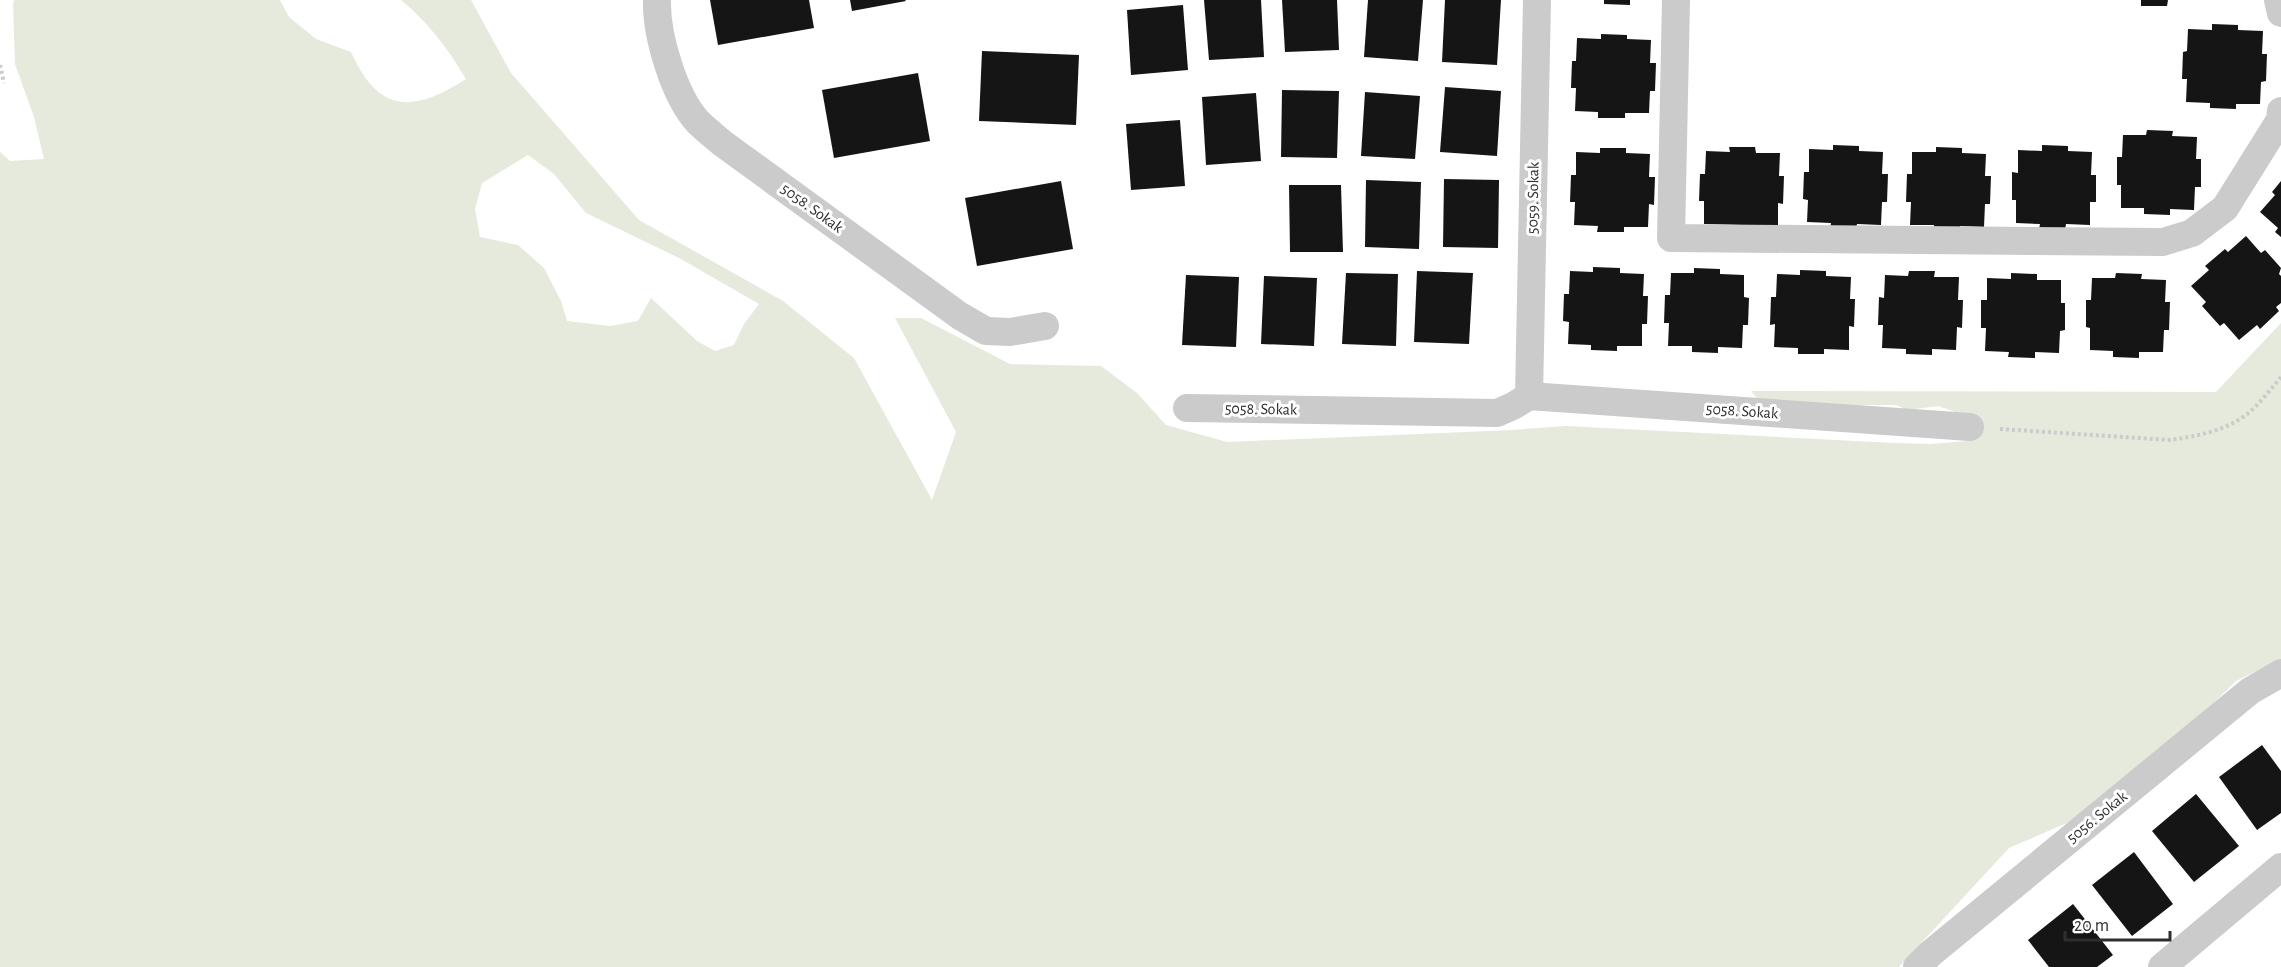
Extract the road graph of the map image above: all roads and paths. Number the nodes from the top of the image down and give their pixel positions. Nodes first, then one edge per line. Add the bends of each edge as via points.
1 (657, 0) edge
2 (1537, 0) edge
3 (1676, 0) edge
4 (2278, 0) edge
5 (2281, 13) edge
6 (0, 65) edge
7 (4, 82) dead end
8 (2281, 111) edge
9 (1046, 326) dead end
10 (2281, 377) edge
11 (1528, 396) junction
12 (1186, 408) dead end
13 (1970, 427) joint
14 (2281, 673) edge
15 (2281, 867) edge
16 (1917, 967) edge
17 (2162, 967) edge

1 - 9 street, 5058. Sokak via 665,53 675,86 697,121 722,143 986,332
2 - 11 street, 5059. Sokak
3 - 8 street via 1671,238 2163,242 2192,233 2225,208 2280,120
4 - 5 street
6 - 7 path
10 - 13 path via 2252,410 2217,430 2194,436 2169,440
11 - 12 street, 5058. Sokak via 1497,413
11 - 13 street, 5058. Sokak
14 - 16 street, 5056. Sokak via 2250,691
15 - 17 street

